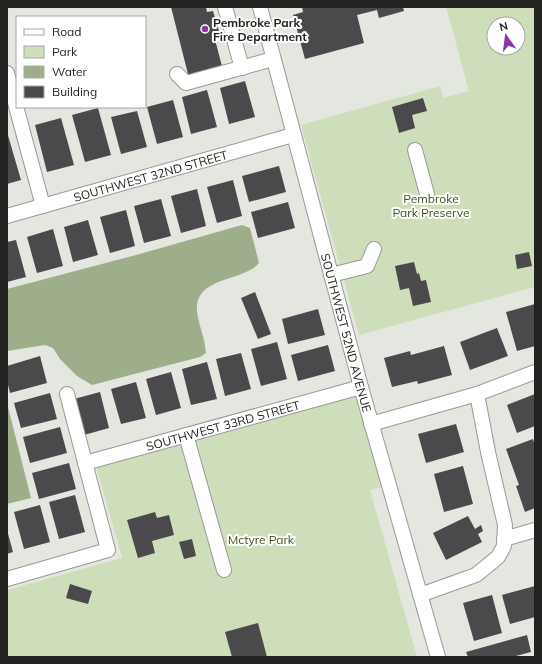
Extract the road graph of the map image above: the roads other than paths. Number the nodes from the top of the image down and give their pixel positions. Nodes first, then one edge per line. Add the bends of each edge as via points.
1 (225, 7) edge
2 (260, 7) edge
3 (273, 59) junction
4 (242, 68) junction
5 (7, 73) edge
6 (178, 74) dead end
7 (16, 105) edge
8 (17, 108) edge
9 (293, 135) junction
10 (415, 150) dead end
11 (427, 194) dead end
12 (44, 206) junction
13 (7, 216) edge
14 (374, 249) dead end
15 (331, 275) junction
16 (535, 372) edge
17 (360, 387) junction
18 (67, 394) dead end
19 (477, 394) junction
20 (371, 424) junction
21 (186, 435) junction
22 (86, 463) junction
23 (535, 530) edge
24 (504, 539) junction
25 (224, 570) dead end
26 (7, 579) edge
27 (420, 595) junction
28 (438, 657) edge

1 - 4 street
2 - 3 street, SOUTHWEST 52ND AVENUE
3 - 4 street
3 - 9 street, SOUTHWEST 52ND AVENUE
4 - 6 street via 186,83
5 - 7 street
8 - 12 street
9 - 12 street, SOUTHWEST 32ND STREET
9 - 15 street, SOUTHWEST 52ND AVENUE
10 - 11 street
12 - 13 street, SOUTHWEST 32ND STREET
14 - 15 street via 367,266
15 - 17 street, SOUTHWEST 52ND AVENUE
16 - 19 street
17 - 20 street, SOUTHWEST 52ND AVENUE
17 - 21 street, SOUTHWEST 33RD STREET
18 - 22 street
19 - 20 street
19 - 24 street via 505,526
20 - 27 street, SOUTHWEST 52ND AVENUE
21 - 22 street, SOUTHWEST 33RD STREET
21 - 25 street
22 - 26 street via 108,550
23 - 24 street
24 - 27 street via 504,546 498,557 476,575
27 - 28 street, SOUTHWEST 52ND AVENUE

